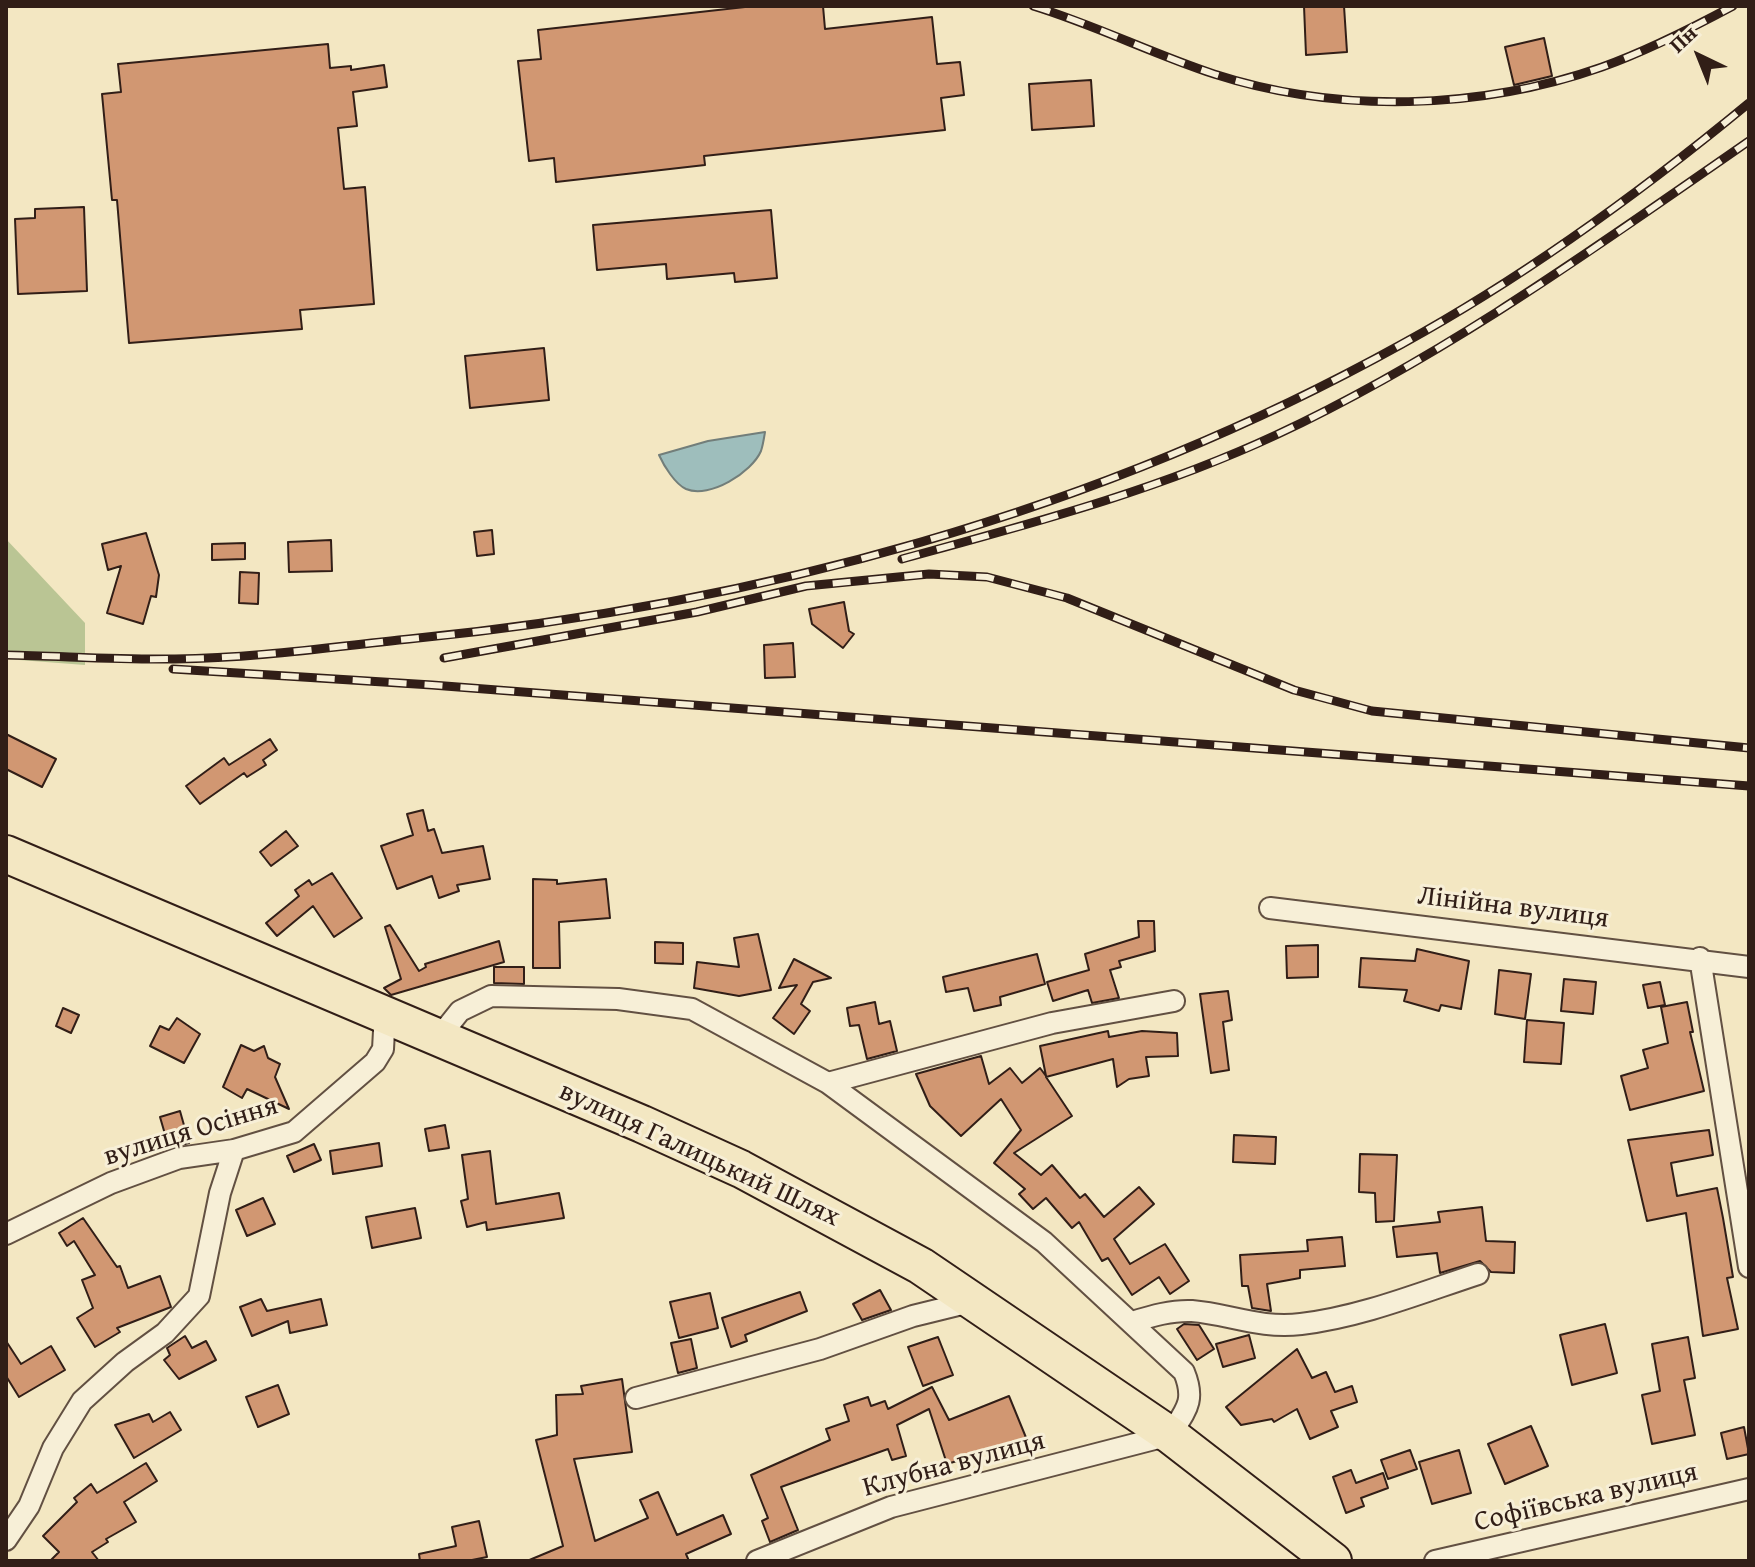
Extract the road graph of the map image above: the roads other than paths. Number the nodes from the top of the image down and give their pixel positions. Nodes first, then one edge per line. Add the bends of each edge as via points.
1 (6, 854) edge
2 (1270, 908) dead end
3 (1700, 958) junction
4 (1749, 967) edge
5 (1174, 1001) dead end
6 (385, 1013) junction
7 (440, 1036) junction
8 (828, 1083) junction
9 (234, 1150) junction
10 (6, 1234) edge
11 (1749, 1267) edge
12 (1478, 1274) dead end
13 (974, 1301) junction
14 (1132, 1322) junction
15 (636, 1398) dead end
16 (1170, 1435) junction
17 (1749, 1489) edge
18 (6, 1540) edge
19 (757, 1561) edge
20 (1333, 1561) edge
21 (1435, 1561) edge

1 - 6 highway, вулиця Галицький Шлях
2 - 3 street, Лінійна вулиця
3 - 4 street, Лінійна вулиця
3 - 11 street
5 - 8 street via 1038,1026
6 - 7 highway, вулиця Галицький Шлях
6 - 9 street, вулиця Осіння via 383,1049 362,1076 294,1132
7 - 8 street via 460,1011 491,996 618,999 692,1009
7 - 13 highway, вулиця Галицький Шлях via 741,1169 852,1226
8 - 14 street via 1044,1242
9 - 10 street, вулиця Осіння via 179,1158 111,1183
9 - 18 street via 199,1296 165,1333 82,1401
12 - 14 street via 1379,1307 1300,1325 1242,1323 1193,1311
13 - 15 street
13 - 16 highway, вулиця Галицький Шлях
14 - 16 street via 1184,1372 1192,1391
16 - 19 street, Клубна вулиця via 891,1507
16 - 20 highway, вулиця Галицький Шлях
17 - 21 street, Софіївська вулиця

